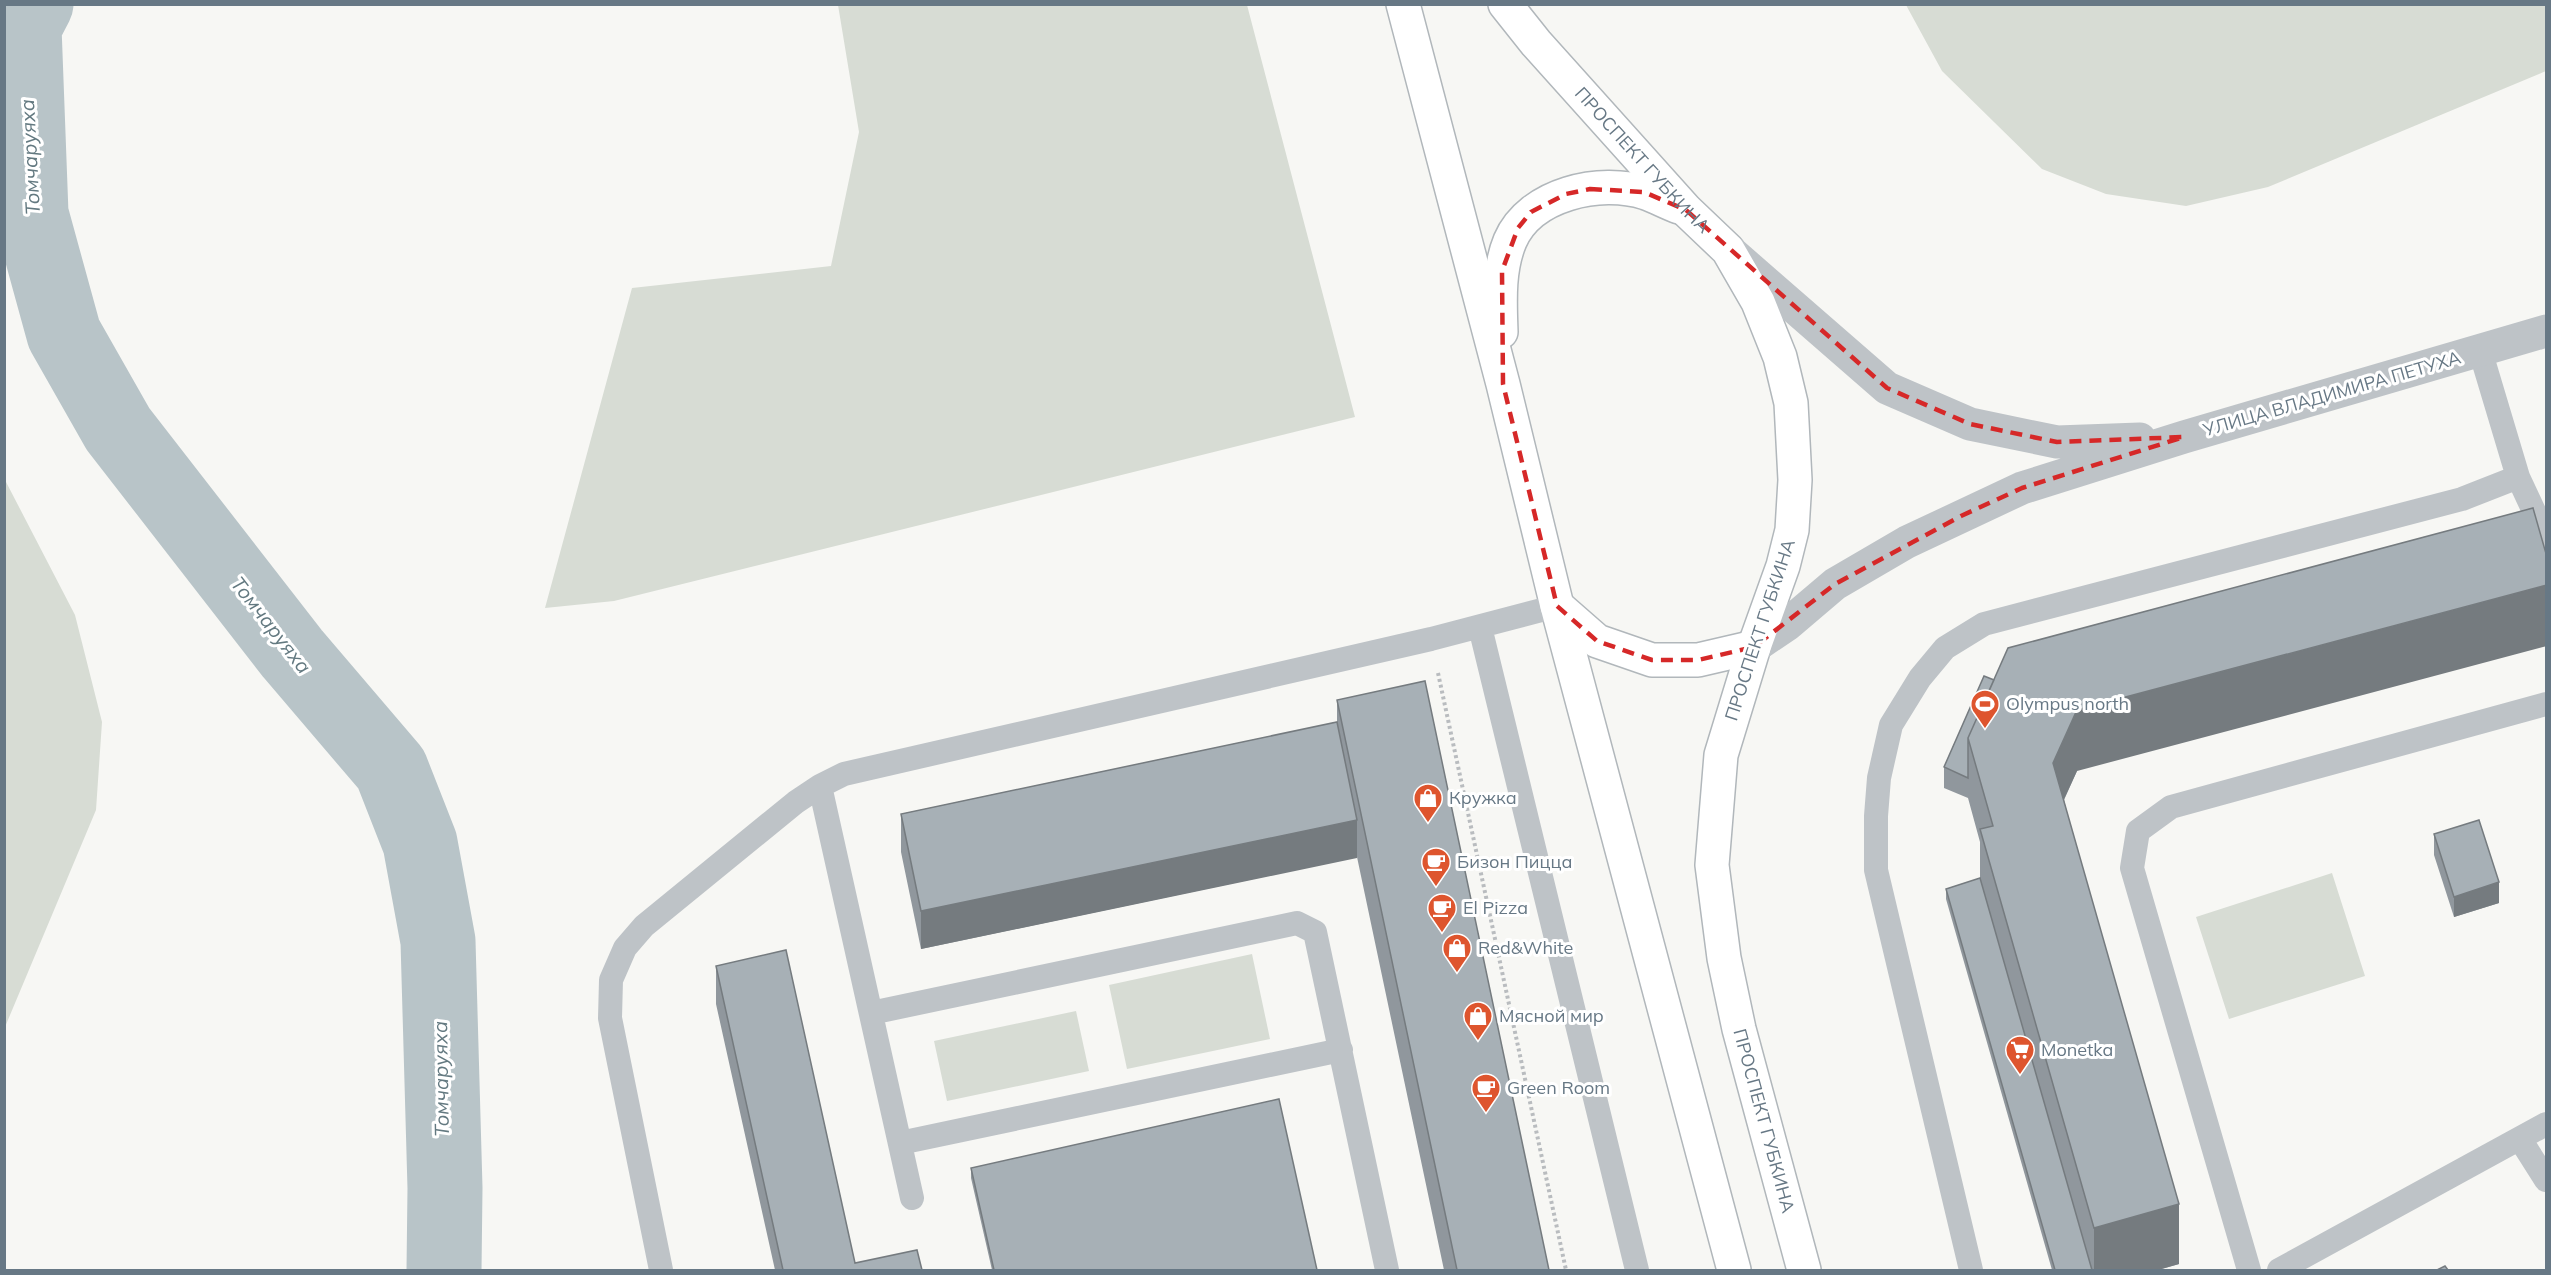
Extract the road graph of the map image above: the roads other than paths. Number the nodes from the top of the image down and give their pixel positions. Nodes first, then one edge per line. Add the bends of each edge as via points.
1 (1403, 4) edge
2 (1505, 4) edge
3 (1686, 210) junction
4 (1728, 250) junction
5 (2547, 331) edge
6 (2480, 350) junction
7 (1503, 384) junction
8 (2184, 437) junction
9 (2518, 477) junction
10 (2547, 537) edge
11 (1557, 606) junction
12 (1480, 627) junction
13 (1754, 646) junction
14 (2547, 704) edge
15 (820, 786) junction
16 (871, 1013) junction
17 (1341, 1050) junction
18 (2547, 1124) edge
19 (2520, 1139) junction
20 (900, 1143) junction
21 (2547, 1180) edge
22 (912, 1198) dead end
23 (661, 1270) edge
24 (1387, 1270) edge
25 (1637, 1270) edge
26 (1734, 1270) edge
27 (1804, 1270) edge
28 (1971, 1270) edge
29 (2249, 1270) edge
30 (2279, 1270) edge

1 - 7 main road
2 - 3 main road, ПРОСПЕКТ ГУБКИНА
3 - 4 main road, ПРОСПЕКТ ГУБКИНА
3 - 7 main road via 1644,192 1598,189 1554,198 1531,212 1510,242 1502,271
4 - 8 street via 1887,388 1970,424 2057,442
4 - 13 main road, ПРОСПЕКТ ГУБКИНА via 1758,302 1780,357 1791,414 1796,480 1792,530 1783,566
5 - 6 street, УЛИЦА ВЛАДИМИРА ПЕТУХА
6 - 8 street, УЛИЦА ВЛАДИМИРА ПЕТУХА
6 - 9 lane
7 - 11 main road
8 - 13 street via 2022,488 1952,520 1835,584 1788,624
9 - 10 lane
9 - 28 lane via 2462,499 1984,624 1945,648 1920,678 1891,725 1875,816 1876,870
11 - 12 lane
11 - 13 main road via 1597,641 1652,660 1698,660
11 - 26 main road
12 - 15 lane via 844,774
12 - 25 lane
13 - 27 main road, ПРОСПЕКТ ГУБКИНА via 1721,755 1712,865 1724,958 1739,1029
14 - 29 lane via 2170,807 2138,831 2132,868
15 - 16 lane
15 - 23 lane via 644,926 625,948 610,980 610,1018
16 - 17 lane via 1297,923 1315,932
16 - 20 lane
17 - 20 lane
17 - 24 lane
18 - 19 lane
19 - 21 lane
19 - 30 lane
20 - 22 lane

